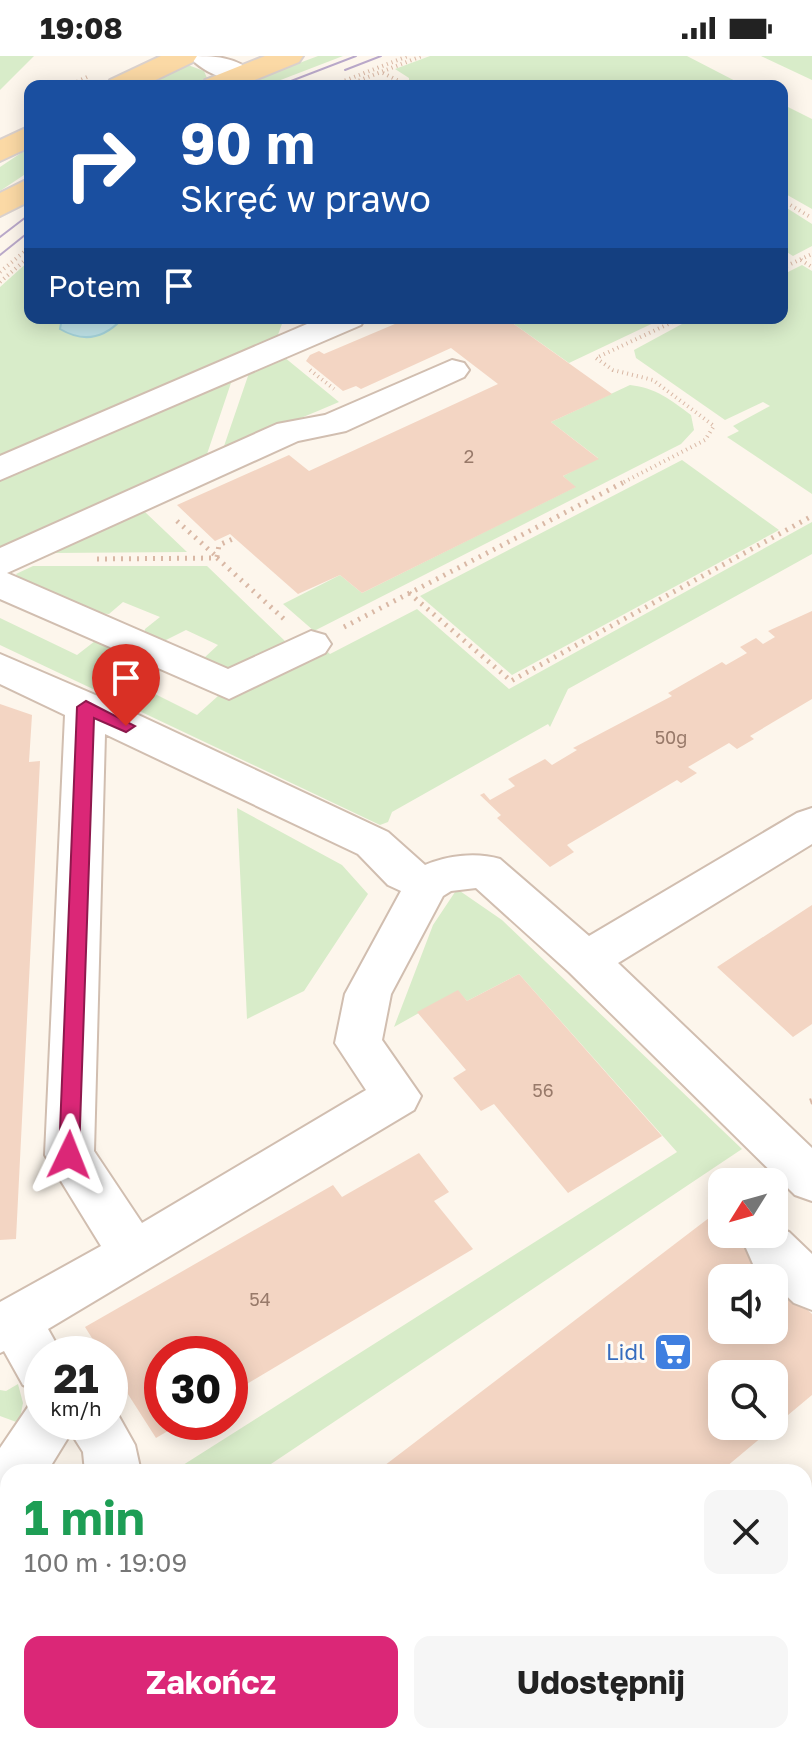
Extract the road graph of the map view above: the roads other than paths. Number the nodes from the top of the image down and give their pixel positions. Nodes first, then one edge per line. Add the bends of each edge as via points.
1 (183, 56) edge
2 (203, 56) edge
3 (289, 56) edge
4 (133, 80) edge
5 (227, 80) edge
6 (24, 138) edge
7 (0, 152) edge
8 (24, 191) edge
9 (0, 207) edge
10 (335, 324) edge
11 (452, 370) dead end
12 (0, 469) edge
13 (0, 563) edge
14 (0, 584) edge
15 (311, 644) road end
16 (0, 668) edge
17 (86, 707) junction
18 (812, 824) edge
19 (427, 884) junction
20 (585, 959) junction
21 (812, 1180) edge
22 (771, 1248) dead end
23 (134, 1254) junction
24 (812, 1287) edge
25 (8, 1325) edge
26 (24, 1345) edge
27 (37, 1440) edge
28 (106, 1440) edge
29 (21, 1464) edge
30 (112, 1464) edge

1 - 4 main road
2 - 5 street
3 - 5 main road
6 - 7 main road
8 - 9 main road
10 - 12 street
11 - 13 street via 334,424 289,432
14 - 15 street via 229,685
16 - 17 street
17 - 19 street via 373,843 403,873
17 - 23 street via 69,1155
18 - 20 street
19 - 20 street via 443,875 485,871
19 - 23 street via 368,994 358,1043 397,1096
20 - 21 street
22 - 24 street
23 - 25 street
25 - 26 street
27 - 29 street
28 - 30 street

